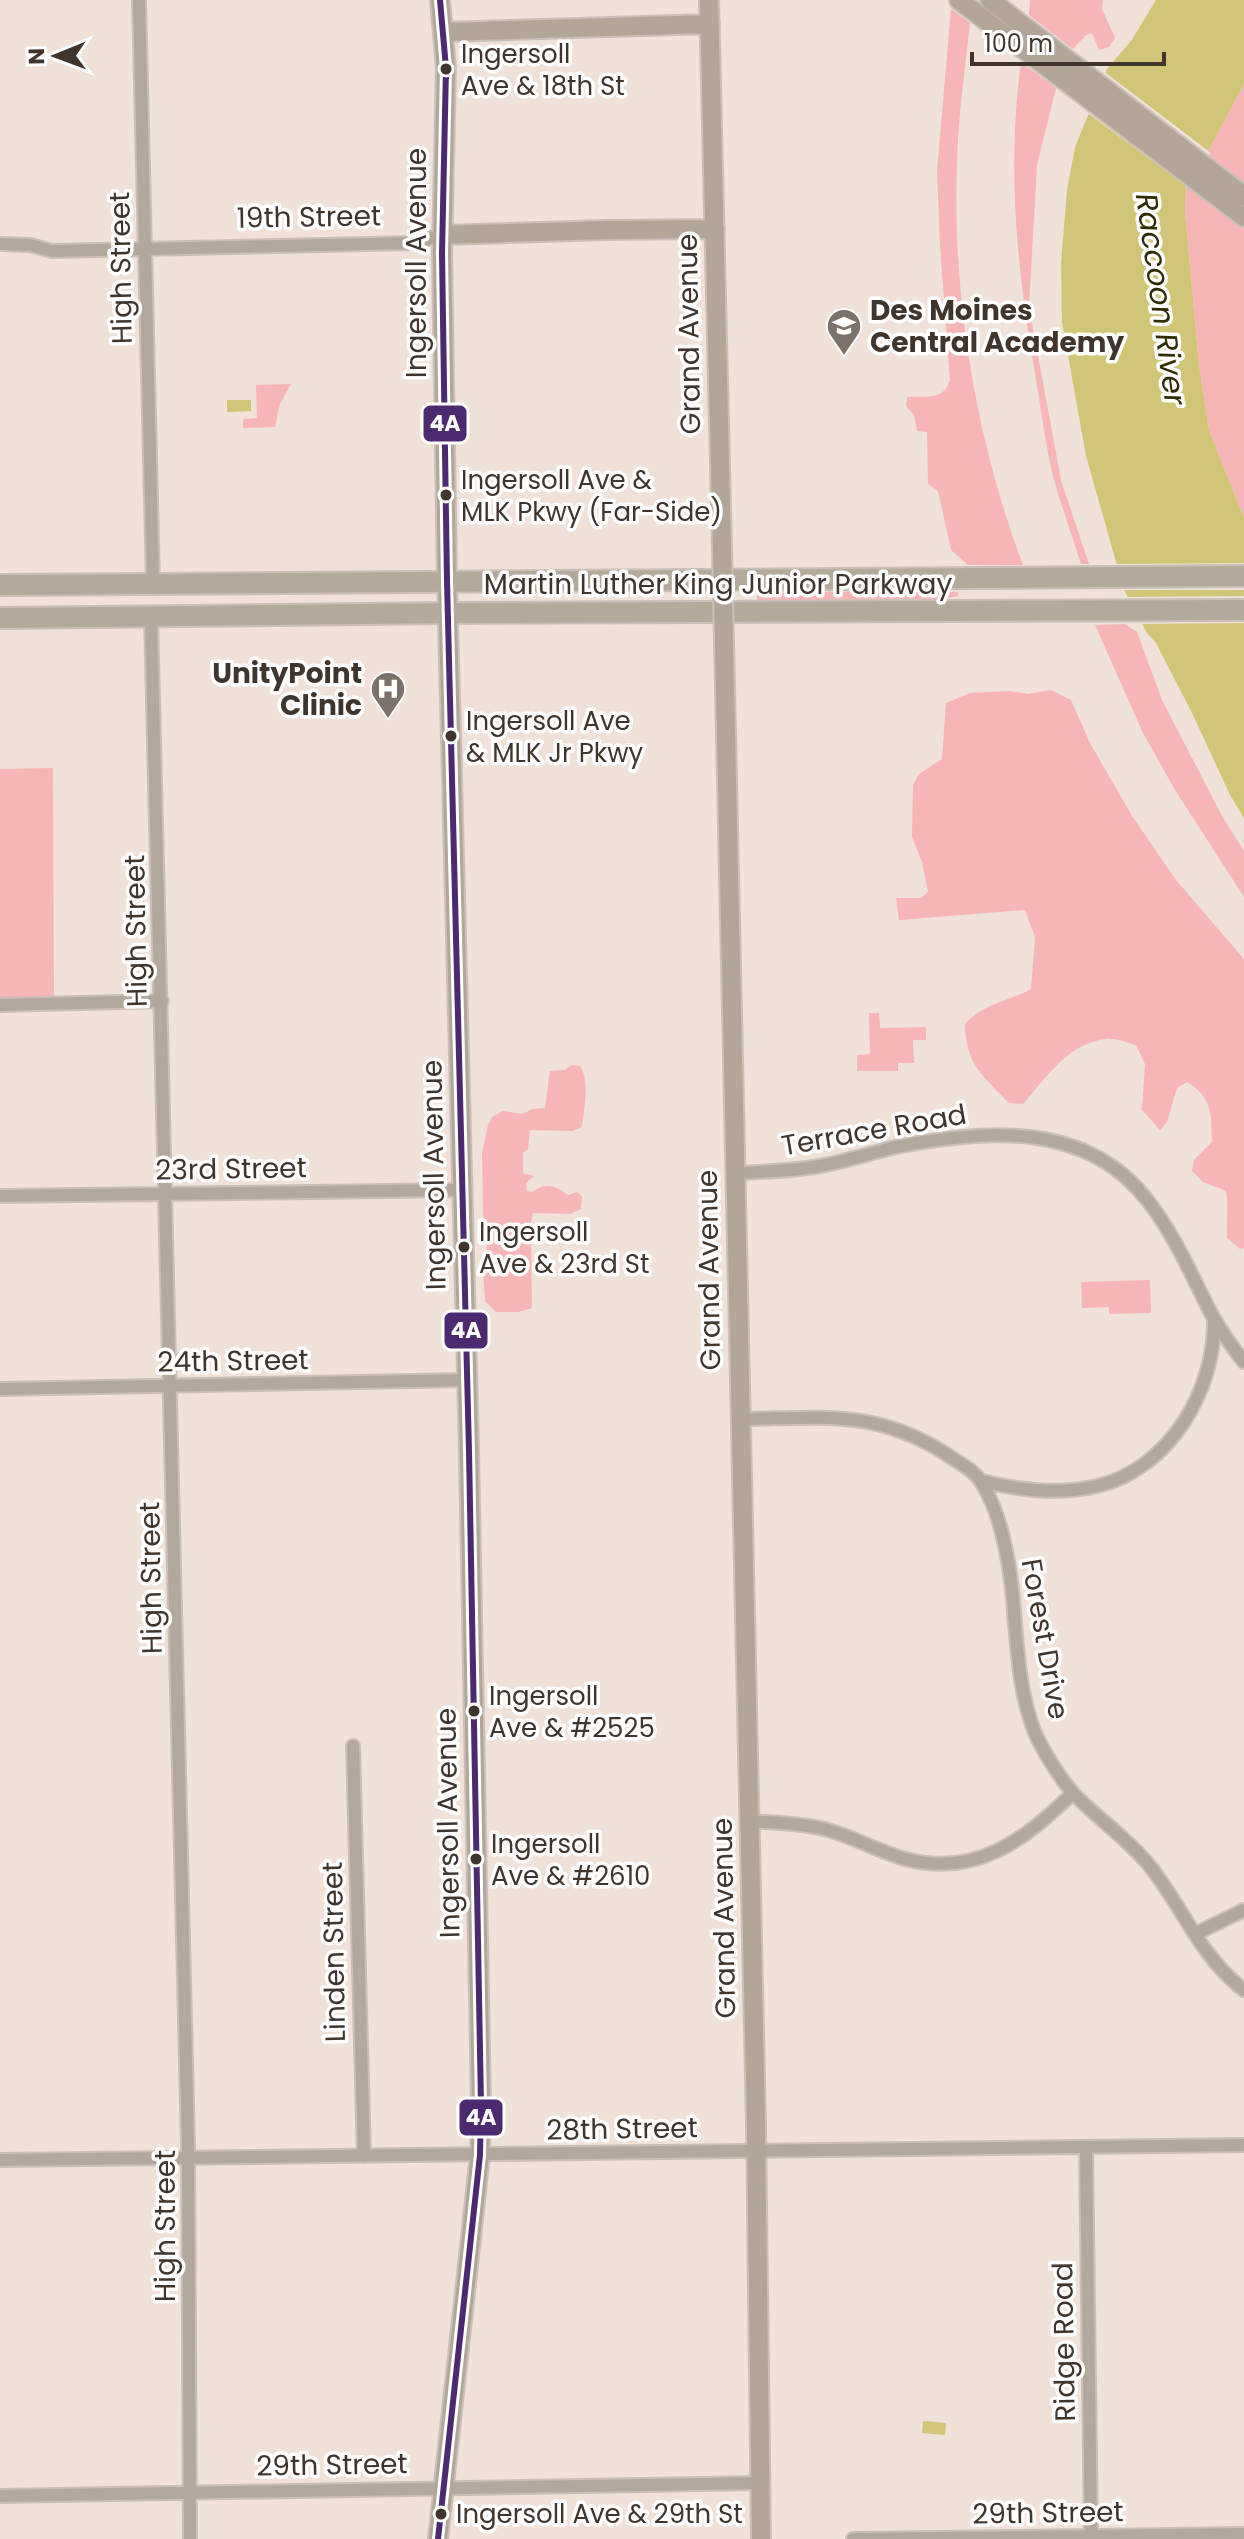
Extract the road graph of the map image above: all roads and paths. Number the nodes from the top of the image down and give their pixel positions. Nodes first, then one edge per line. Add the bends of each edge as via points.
1 (139, 0) edge
2 (440, 0) edge
3 (709, 0) edge
4 (959, 0) edge
5 (990, 0) edge
6 (710, 24) junction
7 (445, 32) junction
8 (1244, 196) edge
9 (1244, 217) edge
10 (715, 229) junction
11 (442, 235) junction
12 (0, 244) edge
13 (145, 249) junction
14 (1244, 576) edge
15 (447, 581) junction
16 (153, 583) junction
17 (0, 585) edge
18 (1244, 610) edge
19 (448, 613) junction
20 (151, 617) junction
21 (0, 618) edge
22 (162, 1001) junction
23 (0, 1005) edge
24 (735, 1173) junction
25 (462, 1190) junction
26 (166, 1194) junction
27 (0, 1196) edge
28 (1214, 1318) junction
29 (1244, 1362) edge
30 (466, 1380) junction
31 (171, 1386) junction
32 (0, 1389) edge
33 (742, 1419) junction
34 (982, 1481) junction
35 (353, 1746) dead end
36 (1073, 1793) junction
37 (750, 1821) junction
38 (1244, 1910) edge
39 (1195, 1934) junction
40 (1244, 1990) edge
41 (1244, 2145) edge
42 (1086, 2147) junction
43 (757, 2151) junction
44 (480, 2155) junction
45 (364, 2156) junction
46 (189, 2158) junction
47 (0, 2160) edge
48 (760, 2483) junction
49 (443, 2487) junction
50 (190, 2492) junction
51 (0, 2496) edge
52 (1244, 2534) edge
53 (1091, 2536) junction
54 (190, 2539) edge
55 (438, 2539) edge
56 (761, 2539) edge
57 (853, 2539) edge

1 - 13 street, High Street
2 - 7 main road, Ingersoll Avenue
3 - 6 main road, Grand Avenue
4 - 9 main road
5 - 8 main road
6 - 7 main road
6 - 10 main road, Grand Avenue
7 - 11 main road, Ingersoll Avenue
10 - 11 main road, 19th Street
10 - 24 main road, Grand Avenue, bridge
11 - 13 street, 19th Street via 413,243
11 - 15 main road, Ingersoll Avenue
12 - 13 street, 19th Street via 52,251
13 - 16 street, High Street
14 - 15 main road, Martin Luther King Junior Parkway
15 - 16 main road, Martin Luther King Junior Parkway
15 - 19 main road, Ingersoll Avenue
16 - 17 main road, Martin Luther King Junior Parkway
18 - 19 main road, Martin Luther King Junior Parkway
19 - 20 main road, Martin Luther King Junior Parkway
19 - 25 main road, Ingersoll Avenue
20 - 21 main road, Martin Luther King Junior Parkway
20 - 22 street, High Street
22 - 23 street
22 - 26 street, High Street
24 - 28 street, Terrace Road via 821,1166 898,1147 990,1135 1065,1143 1110,1164 1148,1201
24 - 33 main road, Grand Avenue
25 - 26 street, 23rd Street
25 - 30 main road, Ingersoll Avenue
26 - 27 street, 23rd Street
26 - 31 street, High Street
28 - 29 street, Terrace Road
28 - 34 street via 1212,1356 1195,1404 1168,1442 1142,1465 1113,1481 1081,1489 1031,1489
30 - 31 street, 24th Street
30 - 44 main road, Ingersoll Avenue
31 - 32 street, 24th Street
31 - 46 street, High Street
33 - 34 street via 842,1418 891,1426 922,1439
33 - 37 main road, Grand Avenue
34 - 36 street, Forest Drive via 1006,1552 1016,1645 1036,1734
35 - 45 street, Linden Street
36 - 37 street via 1010,1846 962,1863 907,1859 826,1829
36 - 39 street, Forest Drive via 1147,1863
37 - 43 main road, Grand Avenue
38 - 39 street
39 - 40 street, Forest Drive
41 - 42 street, 28th Street
42 - 43 street, 28th Street
42 - 53 street, Ridge Road
43 - 44 street, 28th Street
43 - 48 main road, Grand Avenue
44 - 45 street, 28th Street
44 - 49 main road, Ingersoll Avenue
45 - 46 street, 28th Street
46 - 47 street, 28th Street
46 - 50 street, High Street
48 - 49 street, 29th Street
48 - 56 main road, Grand Avenue
49 - 50 street, 29th Street
49 - 55 main road, Ingersoll Avenue
50 - 51 street, 29th Street
50 - 54 street, High Street
52 - 53 street, 29th Street
53 - 57 street, 29th Street

